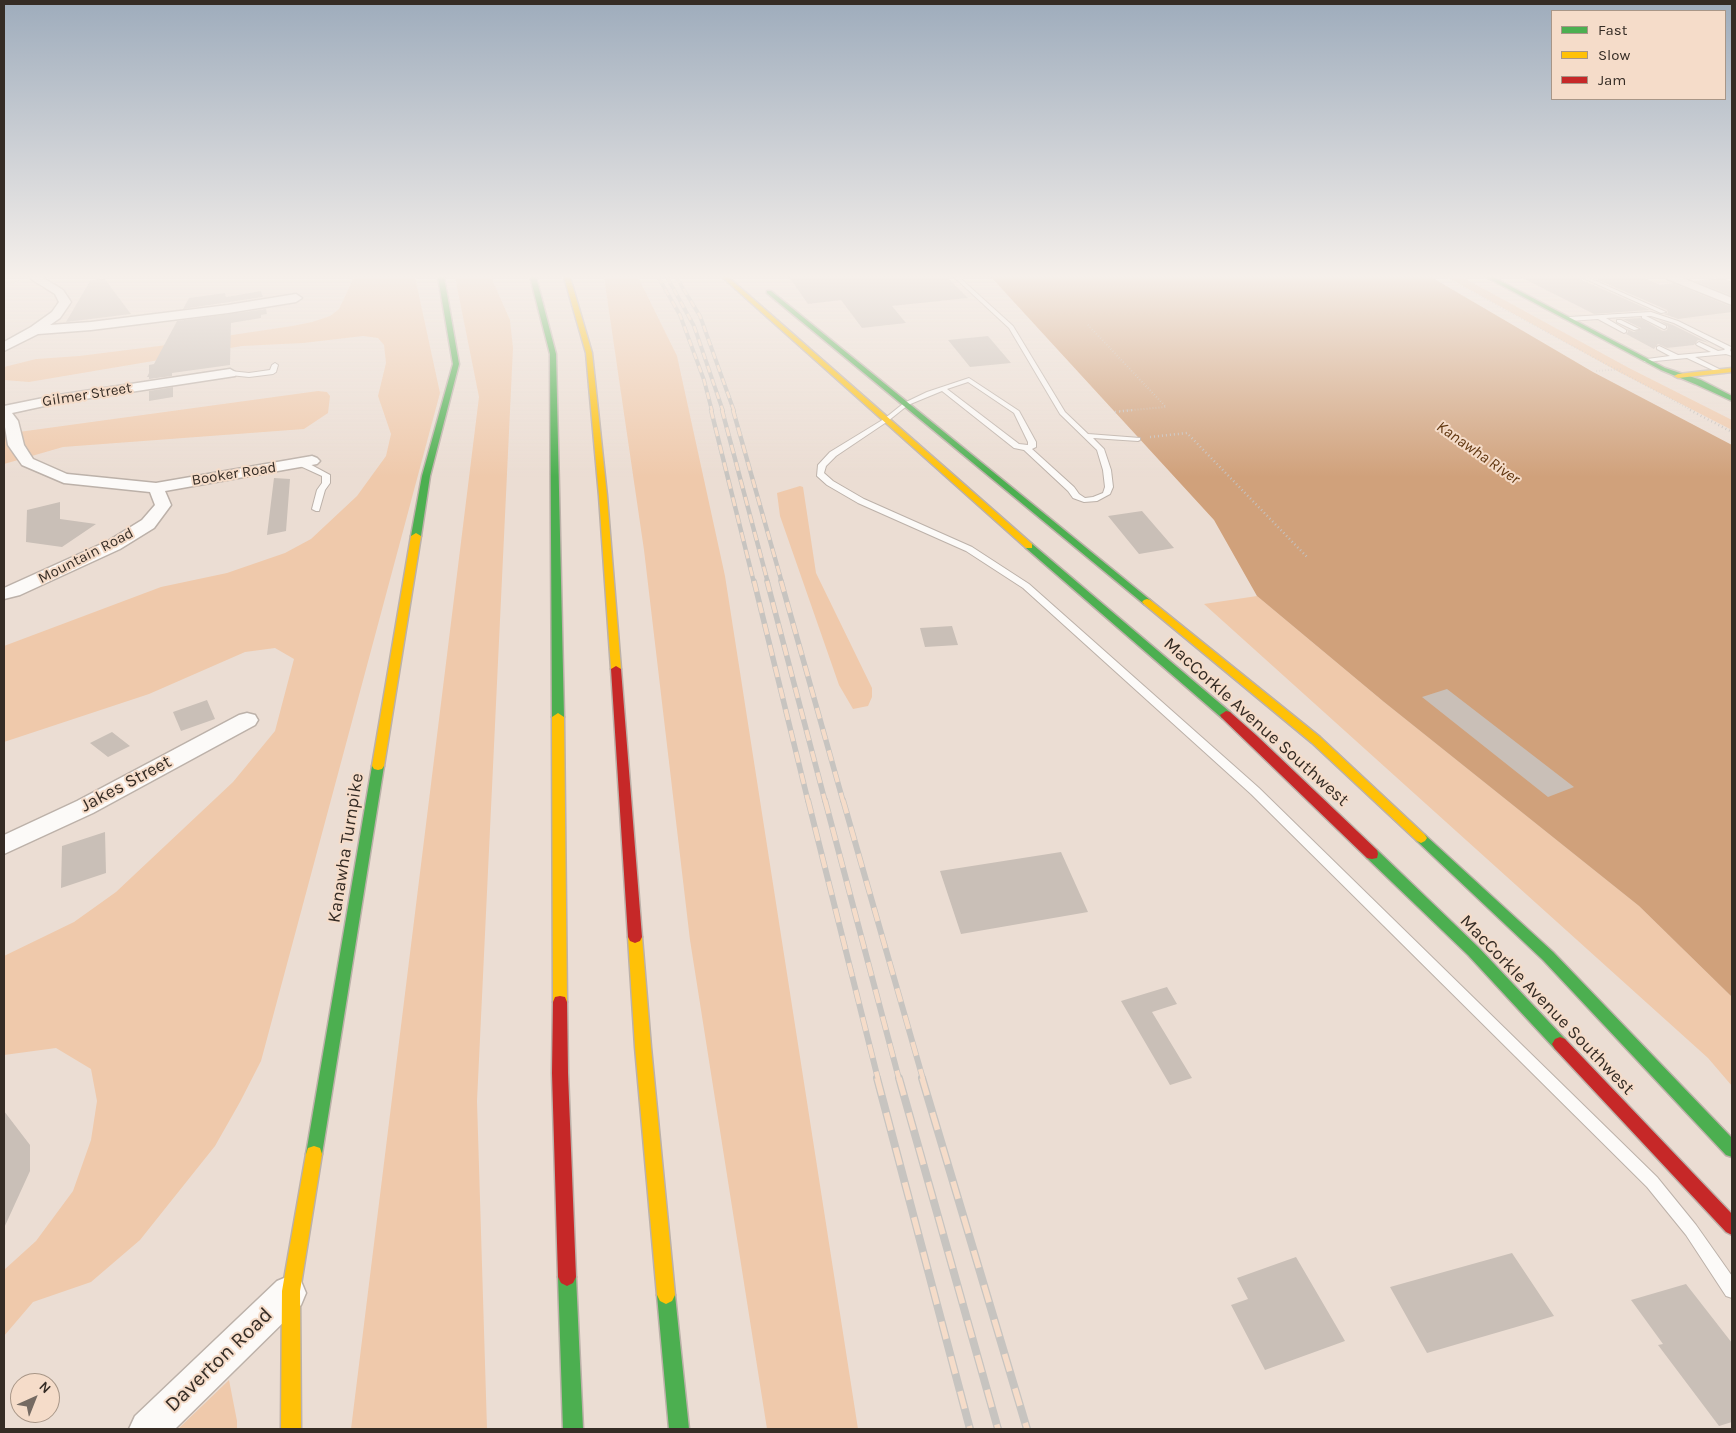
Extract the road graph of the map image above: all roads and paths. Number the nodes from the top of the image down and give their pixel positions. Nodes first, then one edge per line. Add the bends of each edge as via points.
1 (453, 344) edge
2 (550, 344) edge
3 (586, 344) edge
4 (800, 344) edge
5 (833, 344) edge
6 (1020, 344) edge
7 (1106, 344) edge
8 (1566, 344) edge
9 (1615, 344) edge
10 (1699, 344) dead end
11 (1721, 344) edge
12 (1671, 347) dead end
13 (1659, 348) dead end
14 (1717, 353) junction
15 (1729, 353) edge
16 (1688, 356) junction
17 (1677, 357) junction
18 (1647, 361) junction
19 (274, 365) dead end
20 (1627, 368) dead end
21 (1613, 370) junction
22 (1732, 370) edge
23 (1596, 371) dead end
24 (1719, 371) junction
25 (230, 373) joint
26 (1678, 376) junction
27 (943, 388) junction
28 (1732, 399) edge
29 (906, 404) junction
30 (1732, 408) edge
31 (4, 411) edge
32 (1115, 412) dead end
33 (886, 420) junction
34 (1732, 432) edge
35 (1088, 436) junction
36 (1138, 439) joint
37 (1026, 448) junction
38 (307, 462) joint
39 (156, 488) junction
40 (316, 509) dead end
41 (1306, 557) dead end
42 (4, 594) edge
43 (247, 720) dead end
44 (4, 845) edge
45 (1732, 1149) edge
46 (1732, 1226) edge
47 (1732, 1290) edge
48 (291, 1291) junction
49 (148, 1429) edge
50 (292, 1429) edge
51 (573, 1429) edge
52 (679, 1429) edge

1 - 48 main road, Kanawha Turnpike via 456,364 426,476
2 - 51 main road via 556,494 560,1073
3 - 52 main road via 603,496 643,1046
4 - 33 main road, MacCorkle Avenue Southwest
5 - 29 main road, MacCorkle Avenue Southwest
6 - 35 lane via 1062,413
7 - 32 path via 1166,408
8 - 21 path
9 - 18 main road
10 - 14 lane
11 - 15 lane via 1729,348
12 - 16 lane
13 - 17 lane
14 - 15 lane
14 - 16 lane
16 - 17 lane
16 - 24 lane
17 - 18 lane
18 - 26 main road
19 - 25 lane via 273,372
20 - 21 path
21 - 23 path
21 - 34 path
22 - 24 main road
24 - 26 main road
25 - 31 street, Gilmer Street via 58,399
26 - 28 main road
26 - 30 main road
27 - 29 lane
27 - 37 lane via 1017,446
27 - 37 lane via 969,380 1017,412 1032,442 1032,447
29 - 33 lane
29 - 45 main road, MacCorkle Avenue Southwest via 1316,740 1548,956
31 - 39 street via 11,421 16,445 27,462 64,478
33 - 46 main road, MacCorkle Avenue Southwest via 1260,746 1473,950
33 - 47 lane via 833,454 822,466 820,474 861,501 969,549 1026,586 1255,791 1652,1182 1692,1230
35 - 36 lane
35 - 37 lane via 1100,449 1109,487 1106,494 1094,500 1076,496
36 - 41 path via 1187,433
38 - 39 street, Booker Road
38 - 40 lane via 326,475
39 - 42 street, Mountain Road via 163,505 148,524 114,545
43 - 44 street, Jakes Street via 85,807
48 - 49 street, Daverton Road
48 - 50 main road, Kanawha Turnpike

